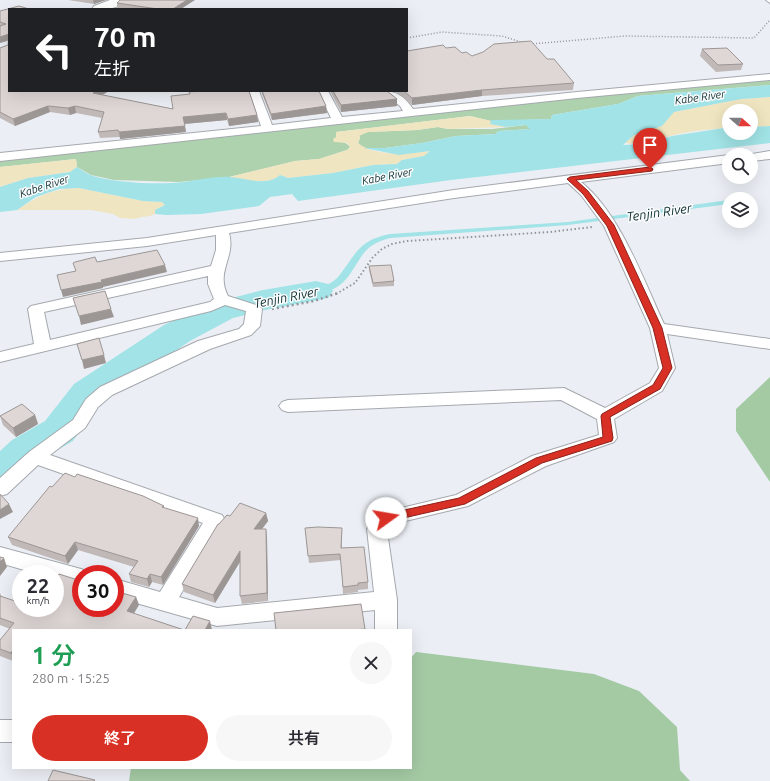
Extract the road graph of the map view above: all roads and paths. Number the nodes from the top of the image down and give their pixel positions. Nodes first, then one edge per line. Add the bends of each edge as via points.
1 (120, 0) edge
2 (100, 8) edge
3 (770, 20) edge
4 (408, 38) edge
5 (770, 77) edge
6 (254, 92) edge
7 (324, 92) edge
8 (387, 92) edge
9 (410, 113) junction
10 (338, 121) junction
11 (268, 128) junction
12 (770, 155) edge
13 (758, 156) edge
14 (0, 157) edge
15 (722, 160) edge
16 (570, 179) junction
17 (608, 221) junction
18 (221, 230) junction
19 (0, 257) edge
20 (218, 268) junction
21 (233, 302) junction
22 (658, 328) junction
23 (42, 342) junction
24 (770, 344) edge
25 (0, 357) edge
26 (288, 406) dead end
27 (605, 416) junction
28 (35, 457) junction
29 (0, 489) edge
30 (0, 555) edge
31 (72, 575) edge
32 (124, 591) edge
33 (386, 600) junction
34 (165, 602) junction
35 (386, 629) edge
36 (0, 731) edge
37 (12, 731) edge

1 - 2 main road
3 - 4 path via 754,38 625,36 529,44 493,35 442,32
5 - 9 street
6 - 11 street
7 - 10 street
8 - 9 street via 404,104
9 - 10 street
10 - 11 street
11 - 14 street
12 - 13 street
15 - 16 street
16 - 17 street via 586,192
16 - 18 street
17 - 21 path via 550,232 392,243 380,249 355,283 323,299
17 - 22 street
18 - 19 street via 147,242
18 - 20 street via 224,239
20 - 21 street via 214,281
20 - 23 street via 36,310
21 - 23 street
21 - 28 street via 252,326 245,332 204,345 106,391 92,403 79,424
22 - 24 street
22 - 27 street via 668,368 656,387
23 - 25 street
26 - 27 street via 564,394
27 - 33 street via 608,438 539,461 461,501 386,518 377,529
28 - 29 street
28 - 34 street via 215,520
30 - 31 street
32 - 34 street
33 - 34 street via 217,618
33 - 35 street
36 - 37 street

